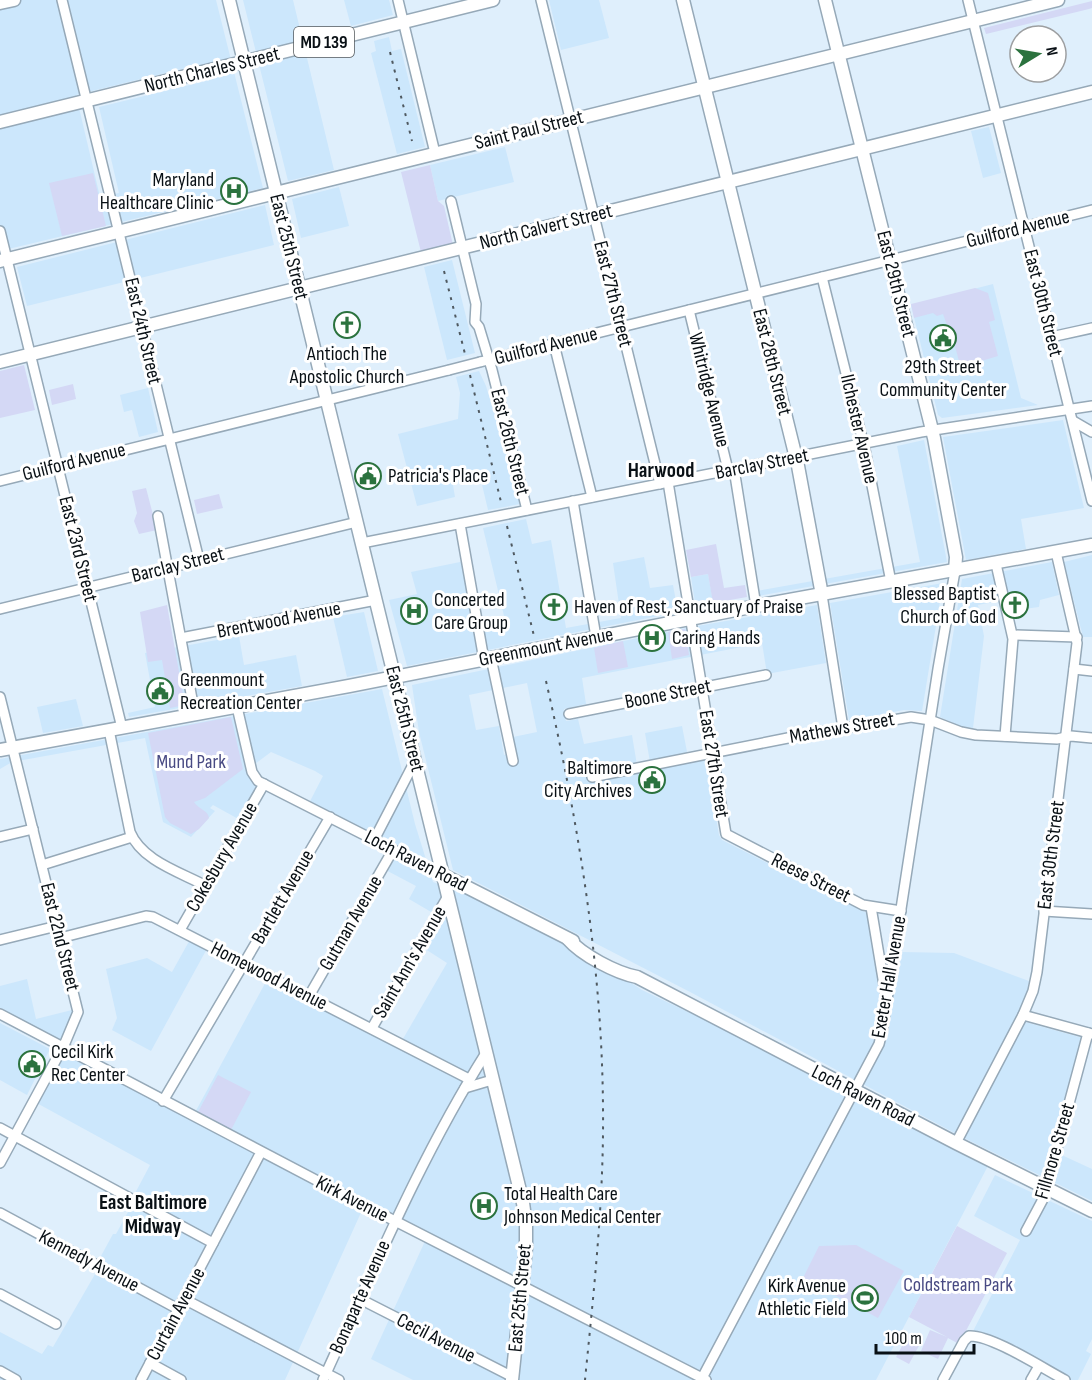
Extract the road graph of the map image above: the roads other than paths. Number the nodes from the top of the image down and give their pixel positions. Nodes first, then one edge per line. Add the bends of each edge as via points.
1 (14, 0) edge
2 (62, 0) edge
3 (229, 0) edge
4 (398, 0) edge
5 (493, 0) edge
6 (541, 0) edge
7 (683, 0) edge
8 (825, 0) edge
9 (968, 0) edge
10 (1058, 0) edge
11 (0, 3) edge
12 (403, 22) junction
13 (973, 22) junction
14 (839, 54) junction
15 (244, 62) junction
16 (705, 87) junction
17 (1092, 92) edge
18 (87, 101) junction
19 (996, 116) junction
20 (570, 120) junction
21 (0, 122) edge
22 (862, 149) junction
23 (435, 153) junction
24 (728, 182) junction
25 (276, 192) junction
26 (452, 201) dead end
27 (1092, 210) edge
28 (594, 215) junction
29 (1024, 227) junction
30 (0, 231) edge
31 (119, 231) junction
32 (462, 248) junction
33 (3, 260) edge
34 (890, 260) junction
35 (822, 277) junction
36 (299, 288) junction
37 (755, 294) junction
38 (689, 310) junction
39 (141, 327) junction
40 (621, 327) junction
41 (1092, 328) edge
42 (1052, 337) junction
43 (554, 344) junction
44 (30, 354) junction
45 (484, 361) junction
46 (0, 362) edge
47 (327, 400) junction
48 (1092, 406) edge
49 (1070, 411) junction
50 (1073, 421) junction
51 (932, 430) junction
52 (1092, 432) edge
53 (169, 439) junction
54 (863, 443) junction
55 (795, 457) junction
56 (58, 466) junction
57 (731, 470) junction
58 (0, 481) edge
59 (664, 483) junction
60 (592, 497) junction
61 (573, 501) junction
62 (1092, 501) edge
63 (527, 510) junction
64 (158, 516) dead end
65 (357, 522) junction
66 (460, 524) junction
67 (362, 543) junction
68 (1092, 545) edge
69 (1056, 552) junction
70 (199, 560) junction
71 (996, 564) junction
72 (168, 568) junction
73 (955, 571) junction
74 (891, 582) junction
75 (88, 588) junction
76 (822, 595) junction
77 (376, 600) junction
78 (756, 606) junction
79 (0, 609) edge
80 (691, 619) junction
81 (1013, 635) junction
82 (181, 638) junction
83 (596, 638) junction
84 (1077, 638) junction
85 (487, 659) junction
86 (1074, 669) junction
87 (1092, 671) edge
88 (766, 675) dead end
89 (395, 677) junction
90 (702, 688) junction
91 (0, 697) edge
92 (237, 707) junction
93 (569, 714) dead end
94 (195, 715) junction
95 (930, 720) junction
96 (122, 728) junction
97 (843, 728) junction
98 (109, 730) junction
99 (1005, 736) junction
100 (1065, 738) junction
101 (1092, 738) edge
102 (6, 749) edge
103 (712, 753) junction
104 (415, 760) junction
105 (513, 761) dead end
106 (592, 777) dead end
107 (264, 784) junction
108 (330, 817) junction
109 (33, 829) junction
110 (726, 834) joint
111 (0, 837) edge
112 (132, 837) junction
113 (374, 840) junction
114 (393, 850) junction
115 (42, 865) junction
116 (443, 875) junction
117 (206, 886) junction
118 (448, 896) junction
119 (871, 908) junction
120 (901, 911) junction
121 (1044, 911) junction
122 (1092, 914) edge
123 (57, 926) junction
124 (180, 930) junction
125 (60, 938) junction
126 (0, 940) edge
127 (244, 963) junction
128 (309, 996) junction
129 (886, 1000) junction
130 (0, 1014) edge
131 (1023, 1015) junction
132 (372, 1028) junction
133 (1090, 1034) edge
134 (62, 1048) junction
135 (486, 1053) junction
136 (492, 1080) junction
137 (467, 1083) junction
138 (854, 1091) junction
139 (163, 1101) junction
140 (0, 1128) edge
141 (14, 1136) junction
142 (956, 1143) junction
143 (261, 1152) junction
144 (0, 1163) edge
145 (1046, 1189) junction
146 (1092, 1211) edge
147 (0, 1213) edge
148 (394, 1221) junction
149 (1026, 1231) dead end
150 (213, 1243) junction
151 (522, 1286) junction
152 (0, 1294) edge
153 (184, 1299) junction
154 (360, 1299) junction
155 (178, 1309) junction
156 (56, 1324) dead end
157 (150, 1363) junction
158 (1039, 1366) junction
159 (0, 1371) edge
160 (325, 1377) edge
161 (513, 1379) edge
162 (704, 1379) edge
163 (16, 1380) edge
164 (141, 1380) edge
165 (181, 1380) edge
166 (339, 1380) edge
167 (943, 1380) edge
168 (1031, 1380) edge
169 (1065, 1380) edge

1 - 11 main road
2 - 18 street, East 24th Street
3 - 15 main road, East 25th Street
4 - 12 street
5 - 12 main road, North Charles Street / MD 139
6 - 20 street, East 27th Street
7 - 16 main road, East 28th Street
8 - 14 main road, East 29th Street
9 - 13 street, East 30th Street
10 - 13 main road, Saint Paul Street
12 - 15 main road, North Charles Street / MD 139
12 - 23 street
13 - 14 main road, Saint Paul Street
13 - 19 street, East 30th Street
14 - 16 main road, Saint Paul Street
14 - 22 main road, East 29th Street
15 - 18 main road, North Charles Street / MD 139
15 - 25 main road, East 25th Street
16 - 20 main road, Saint Paul Street
16 - 24 main road, East 28th Street
17 - 19 main road, North Calvert Street
18 - 21 main road, North Charles Street / MD 139
18 - 31 street, East 24th Street
19 - 22 main road, North Calvert Street
19 - 29 street, East 30th Street
20 - 23 main road, Saint Paul Street
20 - 28 street, East 27th Street
22 - 24 main road, North Calvert Street
22 - 34 main road, East 29th Street
23 - 25 main road, Saint Paul Street
24 - 28 main road, North Calvert Street
24 - 37 main road, East 28th Street
25 - 31 main road, Saint Paul Street
25 - 36 main road, East 25th Street
26 - 32 street, East 26th Street
27 - 29 street, Guilford Avenue
28 - 32 main road, North Calvert Street
28 - 40 street, East 27th Street
29 - 34 street, Guilford Avenue
29 - 42 street, East 30th Street
30 - 33 street, East 23rd Street
31 - 33 main road, Saint Paul Street
31 - 39 street, East 24th Street
32 - 36 main road, North Calvert Street
32 - 45 street, East 26th Street via 476,304 474,318
33 - 44 street, East 23rd Street
34 - 35 street, Guilford Avenue
34 - 51 main road, East 29th Street
35 - 37 street, Guilford Avenue
35 - 54 street, Ilchester Avenue
36 - 39 main road, North Calvert Street
36 - 47 main road, East 25th Street
37 - 38 street, Guilford Avenue
37 - 55 main road, East 28th Street
38 - 40 street, Guilford Avenue
38 - 57 street, Whitridge Avenue
39 - 44 main road, North Calvert Street
39 - 53 street, East 24th Street
40 - 43 street, Guilford Avenue
40 - 59 street, East 27th Street
41 - 42 street
42 - 49 street, East 30th Street
43 - 45 street, Guilford Avenue
43 - 60 street
44 - 46 main road, North Calvert Street
44 - 56 street, East 23rd Street
45 - 47 street, Guilford Avenue, bridge
45 - 63 street, East 26th Street
47 - 53 street, Guilford Avenue
47 - 65 main road, East 25th Street
48 - 49 street, Barclay Street
49 - 50 street, East 30th Street
49 - 51 street, Barclay Street
50 - 52 street
50 - 62 street, East 30th Street
51 - 54 street, Barclay Street
51 - 73 main road, East 29th Street via 956,557
53 - 56 street, Guilford Avenue
53 - 70 street, East 24th Street
54 - 55 street, Barclay Street
54 - 74 street, Ilchester Avenue
55 - 57 street, Barclay Street
55 - 76 main road, East 28th Street
56 - 58 street, Guilford Avenue
56 - 75 street, East 23rd Street
57 - 59 street, Barclay Street
57 - 78 street, Whitridge Avenue
59 - 60 street, Barclay Street
59 - 80 street, East 27th Street
60 - 61 street, Barclay Street
61 - 63 street, Barclay Street
61 - 83 street
63 - 66 street, Barclay Street
64 - 72 street
65 - 67 main road, East 25th Street
65 - 70 street, Barclay Street
66 - 67 street, Barclay Street
66 - 85 street
67 - 77 main road, East 25th Street
68 - 69 main road, Greenmount Avenue
69 - 71 main road, Greenmount Avenue
69 - 84 street, East 30th Street
70 - 72 street, Barclay Street
71 - 73 main road, Greenmount Avenue
71 - 81 street
72 - 75 street, Barclay Street
72 - 82 street
73 - 74 main road, Greenmount Avenue
73 - 95 street, Exeter Hall Avenue
74 - 76 main road, Greenmount Avenue
75 - 79 street, Barclay Street
75 - 96 street, East 23rd Street
76 - 78 main road, Greenmount Avenue
76 - 97 street, East 28th Street
77 - 82 street, Brentwood Avenue
77 - 89 main road, East 25th Street
78 - 80 main road, Greenmount Avenue
80 - 83 main road, Greenmount Avenue
80 - 90 street, East 27th Street
81 - 84 street
81 - 99 street
82 - 94 street
83 - 85 main road, Greenmount Avenue
84 - 86 street, East 30th Street
85 - 89 main road, Greenmount Avenue
85 - 105 street
86 - 87 street
86 - 100 street, East 30th Street
88 - 90 street, Boone Street
89 - 92 main road, Greenmount Avenue
89 - 104 main road, East 25th Street
90 - 93 street, Boone Street
90 - 103 street, East 27th Street
91 - 102 street, East 22nd Street
92 - 94 main road, Greenmount Avenue
92 - 107 street via 252,772
94 - 96 main road, Greenmount Avenue
95 - 97 street, Mathews Street via 911,717
95 - 99 street, Mathews Street via 967,734
95 - 120 street, Exeter Hall Avenue
96 - 98 main road, Greenmount Avenue
97 - 103 street, Mathews Street
98 - 102 main road, Greenmount Avenue
98 - 112 street
99 - 100 street, Mathews Street
100 - 101 street, Mathews Street
100 - 121 street, East 30th Street
102 - 109 street, East 22nd Street
103 - 106 street, Mathews Street
103 - 110 street, East 27th Street
104 - 113 street
104 - 116 main road, East 25th Street
107 - 108 street, Loch Raven Road
107 - 117 street, Cokesbury Avenue
108 - 113 street, Loch Raven Road
108 - 127 street, Bartlett Avenue
109 - 111 street
109 - 115 street, East 22nd Street
110 - 119 street, Reese Street
112 - 115 street
112 - 117 street via 144,853
113 - 114 street, Loch Raven Road
114 - 116 street, Loch Raven Road
114 - 128 street, Gutman Avenue
115 - 123 street, East 22nd Street
116 - 118 main road, East 25th Street
116 - 138 main road, Loch Raven Road via 568,939 577,949
117 - 124 street, Cokesbury Avenue
118 - 132 street, Saint Ann's Avenue
118 - 135 main road, East 25th Street
119 - 120 street, Reese Street
119 - 129 street
120 - 129 street, Exeter Hall Avenue
121 - 122 street
121 - 131 street, East 30th Street via 1034,987
123 - 125 street, East 22nd Street
123 - 126 street
124 - 125 street, Homewood Avenue via 146,916
124 - 127 street, Homewood Avenue
125 - 134 street, East 22nd Street via 78,1012
127 - 128 street, Homewood Avenue
127 - 139 street, Bartlett Avenue
128 - 132 street, Homewood Avenue
129 - 138 street, Exeter Hall Avenue via 879,1044
130 - 134 street, Kirk Avenue
131 - 133 street
131 - 142 street, East 30th Street
132 - 137 street, Homewood Avenue
133 - 145 street, Fillmore Street
134 - 139 street, Kirk Avenue
134 - 141 street, East 22nd Street
135 - 136 main road, East 25th Street
135 - 137 street, Bonaparte Avenue
136 - 137 street
136 - 151 main road, East 25th Street via 525,1215
137 - 148 street, Bonaparte Avenue
138 - 142 main road, Loch Raven Road
138 - 162 street, Exeter Hall Avenue
139 - 143 street, Kirk Avenue
140 - 141 street
141 - 144 street, East 22nd Street
141 - 150 street
142 - 145 main road, Loch Raven Road
143 - 148 street, Kirk Avenue
143 - 150 street, Curtain Avenue
145 - 146 main road, Loch Raven Road
145 - 149 street, Fillmore Street
147 - 155 street, Kennedy Avenue
148 - 151 street, Kirk Avenue
148 - 154 street, Bonaparte Avenue
150 - 153 street, Curtain Avenue
151 - 161 main road, East 25th Street
151 - 162 street, Kirk Avenue
152 - 156 street
153 - 155 street, Curtain Avenue
153 - 160 street
154 - 160 street, Bonaparte Avenue
154 - 161 street, Cecil Avenue
155 - 157 street, Curtain Avenue
157 - 164 street, Curtain Avenue
157 - 165 street
158 - 167 street via 981,1337 969,1336
158 - 168 street
158 - 169 street
159 - 163 street
160 - 166 street

